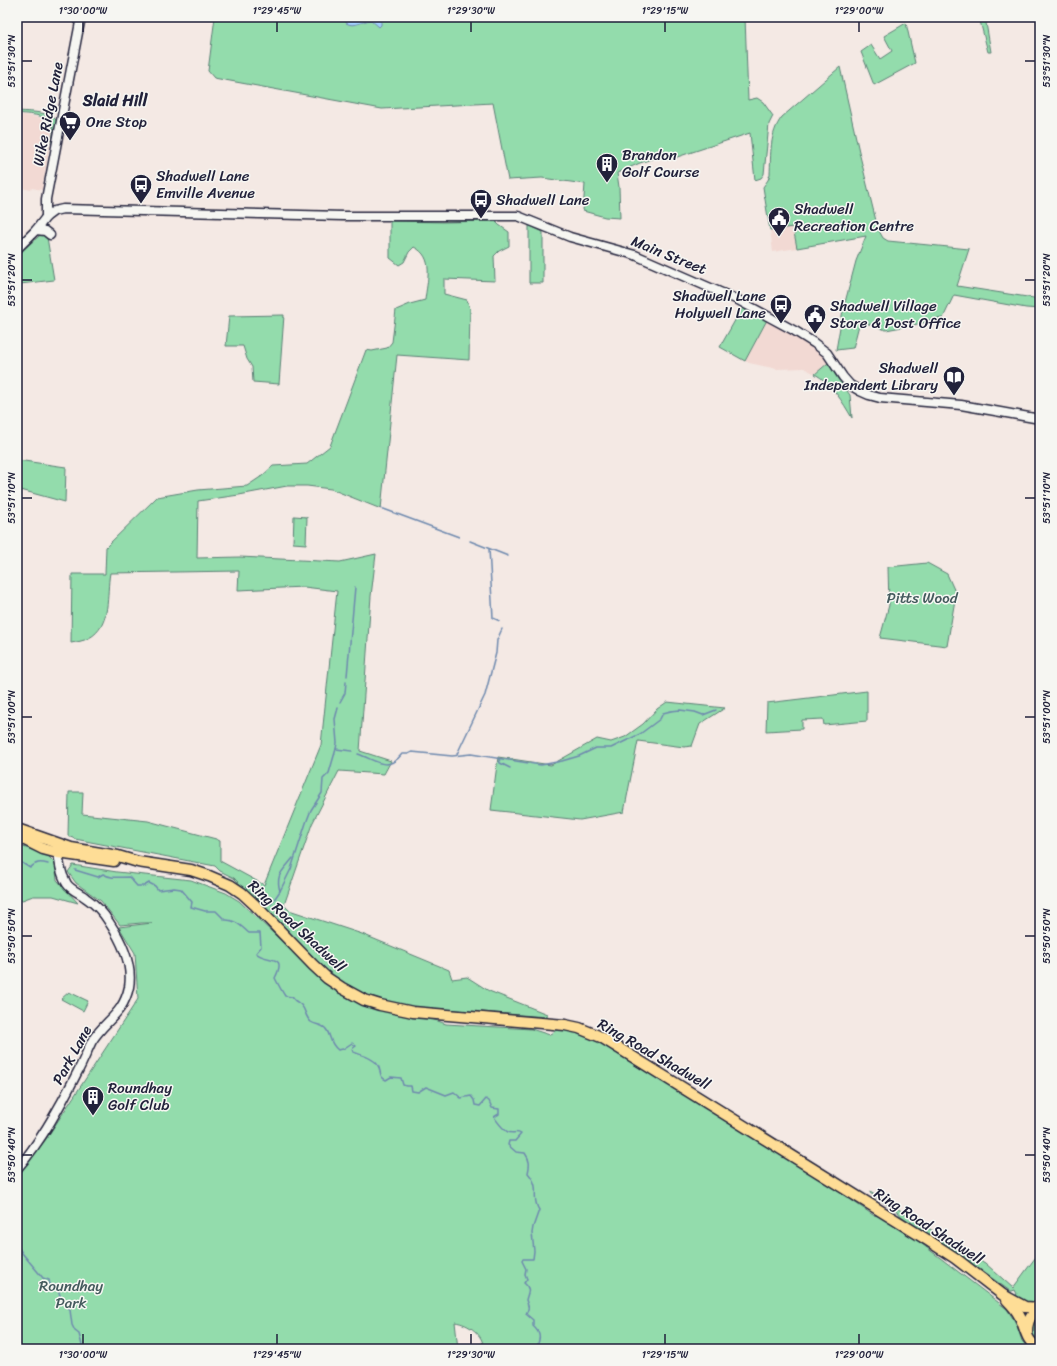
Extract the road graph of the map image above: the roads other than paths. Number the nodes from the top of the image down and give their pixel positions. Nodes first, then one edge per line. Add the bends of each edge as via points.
1 (81, 17) edge
2 (46, 217) junction
3 (36, 230) junction
4 (50, 234) dead end
5 (17, 249) edge
6 (1040, 419) edge
7 (17, 829) edge
8 (17, 836) edge
9 (61, 849) junction
10 (17, 1169) edge
11 (1004, 1295) junction
12 (1040, 1308) edge
13 (1027, 1335) junction
14 (1040, 1348) edge

1 - 2 street, Wike Ridge Lane via 46,199
2 - 3 street
2 - 6 street, Main Street via 54,211 63,209 343,216 518,216 570,237 635,255 738,300 814,343 827,353 843,377 860,392 880,398 961,405
3 - 4 street
3 - 5 street
7 - 9 highway
8 - 9 highway via 43,849
9 - 10 street, Park Lane via 61,870 64,878 71,888 103,912 120,941 128,962 129,985 122,1008 93,1041 65,1097
9 - 11 highway, Ring Road Shadwell via 117,862 138,862 191,870 230,885 256,906 327,978 364,1000 413,1012 565,1025 601,1037 929,1241
11 - 12 highway, Ring Road Shadwell via 1025,1307
11 - 13 highway, Ring Road Shadwell via 1020,1317
12 - 13 highway via 1030,1318
13 - 14 highway via 1031,1342

